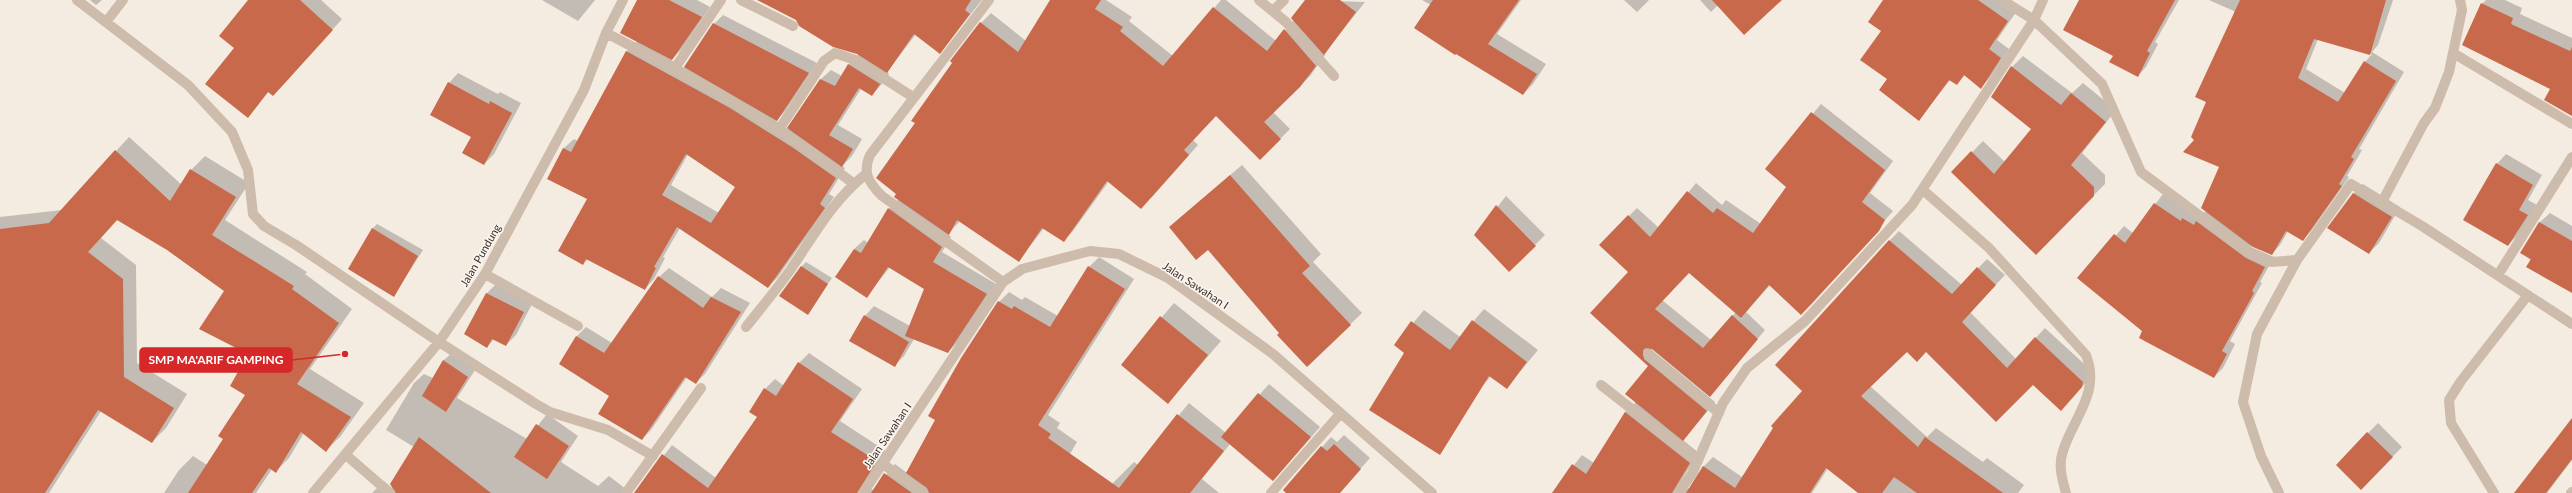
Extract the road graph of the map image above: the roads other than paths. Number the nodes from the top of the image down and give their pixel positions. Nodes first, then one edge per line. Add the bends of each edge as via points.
1 (77, 0) edge
2 (123, 0) edge
3 (623, 0) edge
4 (721, 0) edge
5 (741, 0) edge
6 (989, 0) edge
7 (1259, 0) edge
8 (1284, 0) edge
9 (2002, 0) edge
10 (2043, 0) edge
11 (2460, 0) edge
12 (1274, 10) junction
13 (2034, 20) junction
14 (106, 22) junction
15 (793, 26) dead end
16 (606, 33) junction
17 (2453, 53) junction
18 (675, 68) junction
19 (1334, 76) dead end
20 (913, 97) junction
21 (2572, 124) edge
22 (778, 131) junction
23 (2572, 157) edge
24 (866, 174) junction
25 (854, 184) junction
26 (1923, 190) junction
27 (2382, 202) junction
28 (2298, 260) junction
29 (485, 274) junction
30 (2498, 275) junction
31 (1003, 282) junction
32 (2528, 295) junction
33 (2572, 324) edge
34 (578, 326) dead end
35 (746, 327) dead end
36 (439, 342) junction
37 (1648, 354) dead end
38 (1601, 385) dead end
39 (700, 388) dead end
40 (1719, 413) junction
41 (1340, 414) junction
42 (346, 455) junction
43 (653, 456) junction
44 (1698, 461) junction
45 (883, 464) junction
46 (313, 493) edge
47 (390, 493) edge
48 (626, 493) edge
49 (863, 493) edge
50 (923, 493) edge
51 (1271, 493) edge
52 (1432, 493) edge
53 (1678, 493) edge
54 (2066, 493) edge
55 (2279, 493) edge
56 (2494, 493) edge

1 - 14 street
2 - 14 street
3 - 16 street, Jalan Pundung
4 - 18 street
5 - 15 street
6 - 20 street
7 - 12 street
8 - 12 street
9 - 13 street
10 - 13 street
11 - 17 street via 2462,10
12 - 19 street
13 - 26 street
13 - 28 street via 2102,84 2142,172 2250,252 2271,262
14 - 36 street via 188,85 232,132 248,170 253,214 264,226
16 - 18 street
16 - 29 street, Jalan Pundung via 584,90
17 - 21 street
17 - 27 street via 2449,72 2435,108 2424,123
18 - 22 street
20 - 22 street via 855,60 834,53 824,61
20 - 24 street via 870,155 866,164
22 - 25 street via 825,161
23 - 30 street
24 - 25 street
24 - 31 street via 882,196
25 - 35 street via 826,216 790,271
26 - 40 street via 1805,321 1747,368
26 - 54 street via 1989,248 2086,355 2090,365 2088,394 2062,452 2060,471
27 - 28 street via 2351,184
27 - 30 street
28 - 55 street via 2257,334 2243,402 2260,456
29 - 34 street
29 - 36 street, Jalan Pundung
30 - 32 street
31 - 41 street, Jalan Sawahan I via 1022,269 1090,251 1119,254 1168,278 1209,305 1273,354
31 - 45 street, Jalan Sawahan I
32 - 33 street
32 - 56 street via 2449,400 2451,423
36 - 42 street, Jalan Pundung
36 - 43 street via 550,412 608,430
37 - 40 street
38 - 44 street
39 - 43 street
40 - 44 street
41 - 51 street
41 - 52 street, Jalan Sawahan I
42 - 46 street, Jalan Pundung
42 - 47 street
43 - 48 street
44 - 53 street
45 - 49 street, Jalan Sawahan I
45 - 50 street

